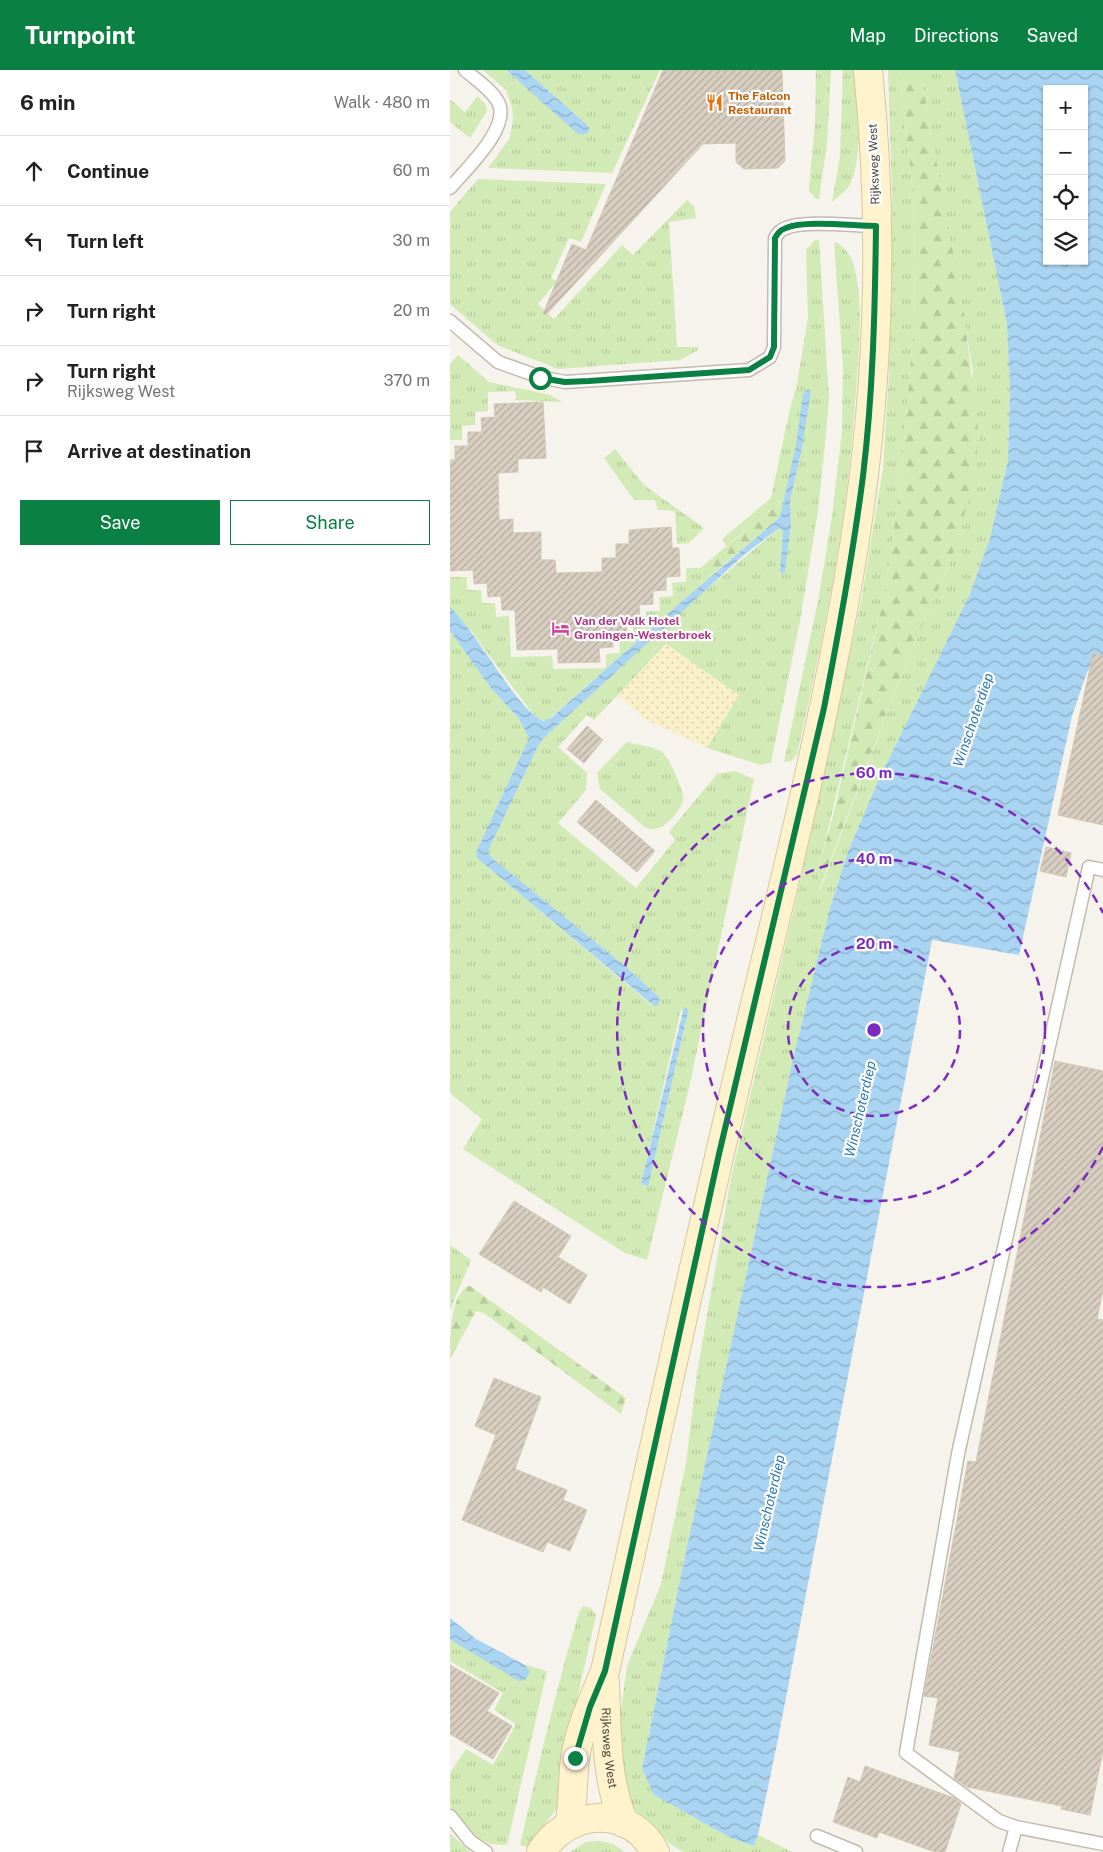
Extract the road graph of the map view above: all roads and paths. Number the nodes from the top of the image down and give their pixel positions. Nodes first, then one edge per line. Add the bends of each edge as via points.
1 (465, 70) edge
2 (868, 70) edge
3 (450, 188) edge
4 (876, 226) junction
5 (450, 321) edge
6 (1103, 870) edge
7 (605, 1671) junction
8 (450, 1816) edge
9 (624, 1823) junction
10 (569, 1825) junction
11 (1016, 1827) junction
12 (817, 1836) dead end
13 (1103, 1844) edge
14 (486, 1852) edge
15 (541, 1852) edge
16 (655, 1852) edge
17 (856, 1852) edge
18 (1009, 1852) edge

1 - 3 lane via 495,96 502,117 493,137
2 - 4 main road, Rijksweg West via 873,117
4 - 5 lane via 803,224 779,232 775,238 774,347 770,357 749,370 565,382 540,378 498,362
4 - 7 main road, Rijksweg West via 875,310 863,474 839,631
6 - 11 lane via 1089,867 958,1454 906,1753 999,1821
7 - 9 main road, Rijksweg West via 608,1760 616,1805
7 - 10 main road, Rijksweg West via 575,1758
8 - 14 lane via 470,1841
9 - 10 main road via 590,1818
9 - 16 main road via 646,1839
10 - 15 main road via 557,1832
11 - 13 lane
11 - 18 lane
12 - 17 lane

